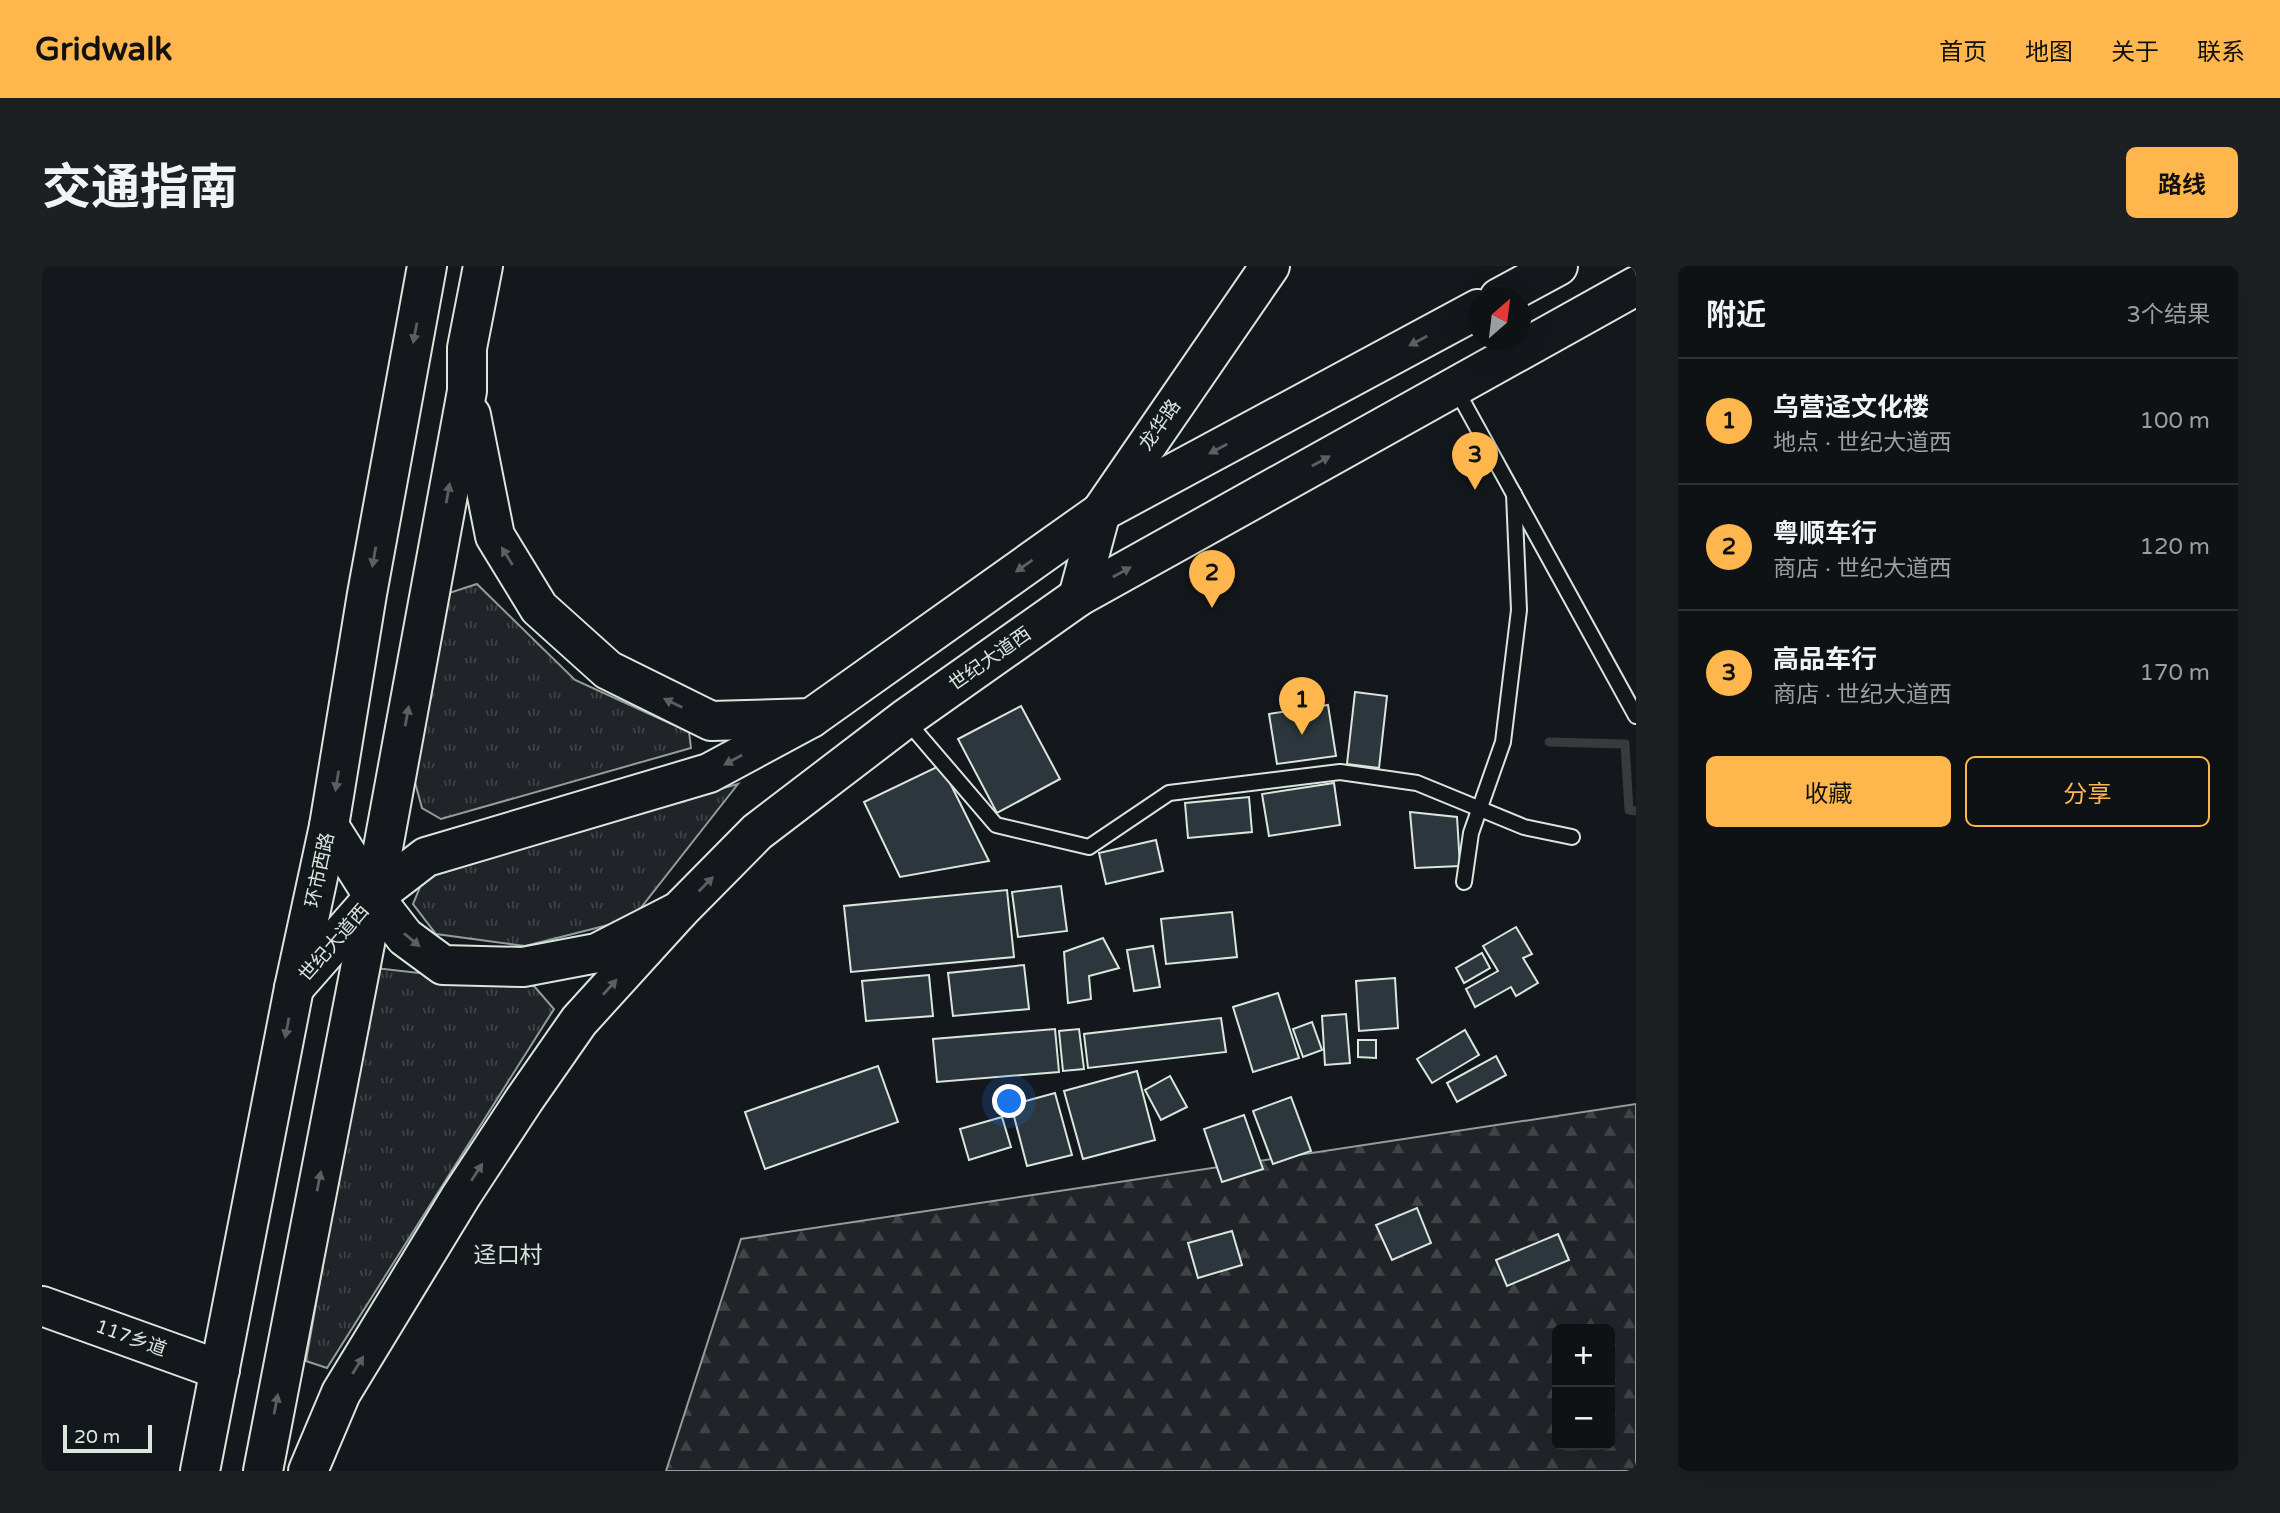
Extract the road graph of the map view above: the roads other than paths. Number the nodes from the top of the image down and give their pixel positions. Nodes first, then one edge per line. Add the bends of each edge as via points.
1 (427, 266) edge
2 (483, 266) edge
3 (1270, 266) edge
4 (1558, 266) edge
5 (1636, 286) edge
6 (1519, 287) edge
7 (1468, 315) edge
8 (1455, 387) junction
9 (467, 391) junction
10 (1514, 494) junction
11 (1101, 512) junction
12 (1078, 597) junction
13 (1636, 716) edge
14 (811, 718) junction
15 (905, 719) junction
16 (1479, 809) junction
17 (329, 826) junction
18 (1572, 837) dead end
19 (1464, 882) dead end
20 (374, 897) junction
21 (679, 911) junction
22 (294, 988) junction
23 (42, 1307) edge
24 (220, 1370) junction
25 (200, 1471) edge
26 (263, 1471) edge
27 (308, 1471) edge

1 -> 17 main road, 环市西路
2 - 9 main road via 467,348
3 - 11 main road, 龙华路
4 - 6 main road
5 - 8 main road, 世纪大道西
7 -> 11 main road, 世纪大道西
8 - 10 lane
12 -> 8 main road, 世纪大道西
14 -> 9 main road via 711,721 608,670 539,608 495,537
20 -> 9 main road
10 - 13 lane
10 - 16 lane via 1519,610 1503,742
11 - 12 main road, 龙华路
11 -> 14 main road, 世纪大道西
12 - 15 main road, 世纪大道西
14 -> 20 main road, 世纪大道西 via 709,773 426,858
15 - 16 lane via 996,825 1089,847 1169,793 1340,772 1417,783
21 -> 15 main road, 世纪大道西 via 757,832
16 - 18 lane via 1524,827
16 - 19 lane
17 - 20 main road, 世纪大道西
17 - 22 main road, 环市西路
20 -> 21 main road, 世纪大道西 via 405,937 443,965 523,967 597,953
20 - 22 main road, 世纪大道西
26 -> 20 main road
27 -> 21 main road via 341,1393 524,1100 579,1021
22 -> 24 main road, 环市西路
23 - 24 main road, 117乡道
24 - 25 main road, 环市西路

